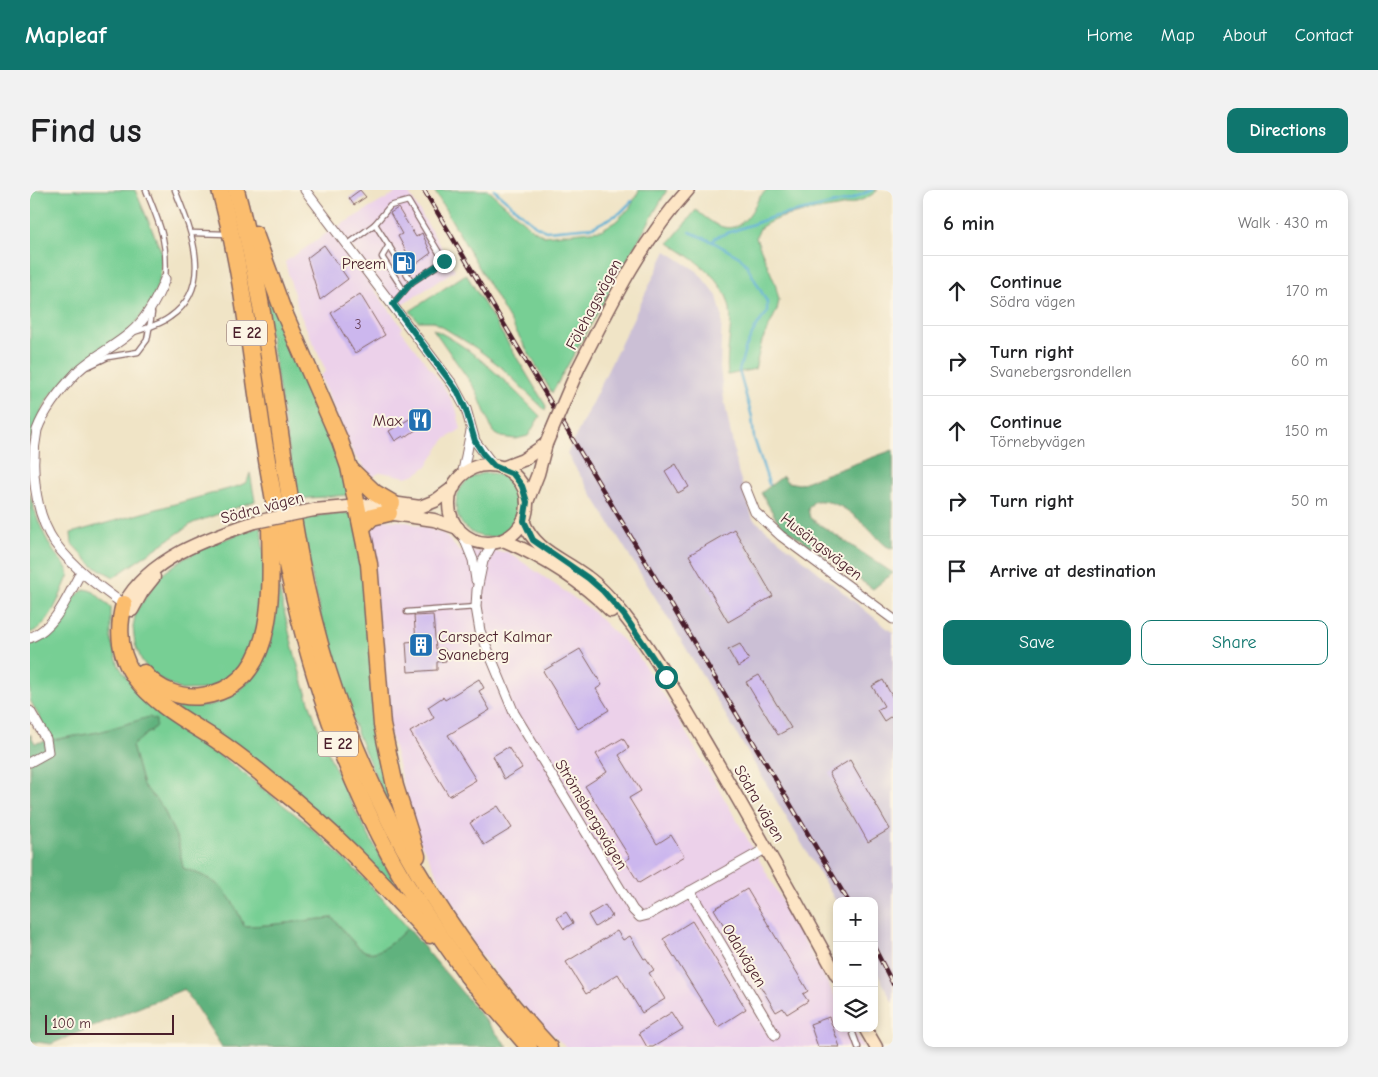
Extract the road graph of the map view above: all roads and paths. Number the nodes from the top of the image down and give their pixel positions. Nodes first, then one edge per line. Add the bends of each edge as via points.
1 (146, 190) edge
2 (175, 190) edge
3 (220, 190) edge
4 (238, 190) edge
5 (305, 190) edge
6 (688, 190) edge
7 (375, 224) junction
8 (193, 233) junction
9 (231, 234) junction
10 (347, 245) junction
11 (389, 245) junction
12 (165, 280) joint
13 (412, 282) junction
14 (404, 291) junction
15 (155, 304) junction
16 (393, 304) junction
17 (148, 327) junction
18 (131, 333) junction
19 (79, 371) junction
20 (472, 431) junction
21 (546, 444) junction
22 (349, 467) junction
23 (503, 470) junction
24 (269, 476) junction
25 (462, 476) junction
26 (454, 487) junction
27 (745, 487) dead end
28 (527, 502) junction
29 (358, 507) junction
30 (390, 508) junction
31 (524, 521) junction
32 (363, 526) junction
33 (460, 531) junction
34 (498, 541) junction
35 (81, 572) junction
36 (477, 590) junction
37 (128, 607) junction
38 (476, 607) junction
39 (408, 612) dead end
40 (893, 619) edge
41 (30, 638) edge
42 (649, 650) junction
43 (30, 711) edge
44 (30, 762) edge
45 (767, 848) junction
46 (428, 889) junction
47 (690, 891) junction
48 (833, 969) edge
49 (474, 984) junction
50 (852, 1032) edge
51 (867, 1032) edge
52 (775, 1034) dead end
53 (529, 1047) edge
54 (549, 1047) edge
55 (858, 1047) edge
56 (876, 1047) edge

1 - 12 lane via 163,233 167,255
2 - 8 lane
3 - 9 highway, E 22
4 - 22 highway via 282,308
4 - 46 highway, E 22 via 274,378 300,562 314,624 343,716 364,769
5 - 10 street
6 - 21 main road, Fölehagsvägen, bridge via 656,226 628,271 578,369
7 - 10 lane
7 - 11 lane
7 - 13 lane via 390,206 408,201 444,261
8 - 9 lane
8 - 17 lane via 196,272 190,296 171,317
9 - 24 highway, E 22
10 - 16 street
11 - 13 lane
11 - 14 lane via 382,258
12 - 15 street
13 - 14 lane
14 - 16 lane
15 - 17 lane
15 - 18 street
16 - 20 street via 458,392
17 - 18 lane
17 - 19 lane via 147,340 138,352 108,357
18 - 19 street
19 - 35 street via 52,401 37,431 33,480 37,508 55,542
20 - 23 street via 479,449
20 - 25 street
21 - 23 main road, Fölehagsvägen via 528,466
21 - 28 main road, Fölehagsvägen
22 - 29 highway
22 - 30 highway
23 - 25 main road via 477,468
23 - 28 main road via 522,486
24 - 37 highway via 270,593 263,643 252,666 243,676 222,691 196,697 159,687 144,673 133,655
24 - 49 highway, E 22 via 297,618 350,775 392,860
25 - 26 main road
26 - 30 main road, Södra vägen via 420,507
26 - 33 main road via 450,511
27 - 40 street, Husängsvägen via 755,512 781,536
28 - 31 main road
29 - 30 main road, Södra vägen
29 - 32 highway
29 - 37 main road, Södra vägen, bridge via 314,510 255,522 218,535 146,575 135,586
30 - 32 highway
30 - 33 main road, Södra vägen
31 - 34 main road via 515,532
31 - 42 main road, Södra vägen via 530,536 538,544 603,591
32 - 46 highway via 373,598 382,725 395,786
33 - 34 main road via 477,541
33 - 36 street, Strömsbergsvägen via 473,560
34 - 36 street, Strömsbergsvägen via 483,561
34 - 42 main road, Södra vägen via 537,556 580,583
35 - 37 street
35 - 41 street via 53,623
36 - 38 street, Strömsbergsvägen
37 - 49 highway via 119,628 120,643 129,668 144,688 168,708 232,750 324,825 372,872
38 - 39 lane
38 - 47 street, Strömsbergsvägen via 480,631 514,713 633,910 640,916 648,915
42 - 45 main road, Södra vägen
43 - 44 street via 46,740 48,752
45 - 47 street, Strömsbergsvägen
45 - 48 main road, Södra vägen
46 - 54 highway, E 22 via 485,973
47 - 52 street, Odalvägen
49 - 53 highway, E 22
50 - 55 lane
51 - 56 main road

